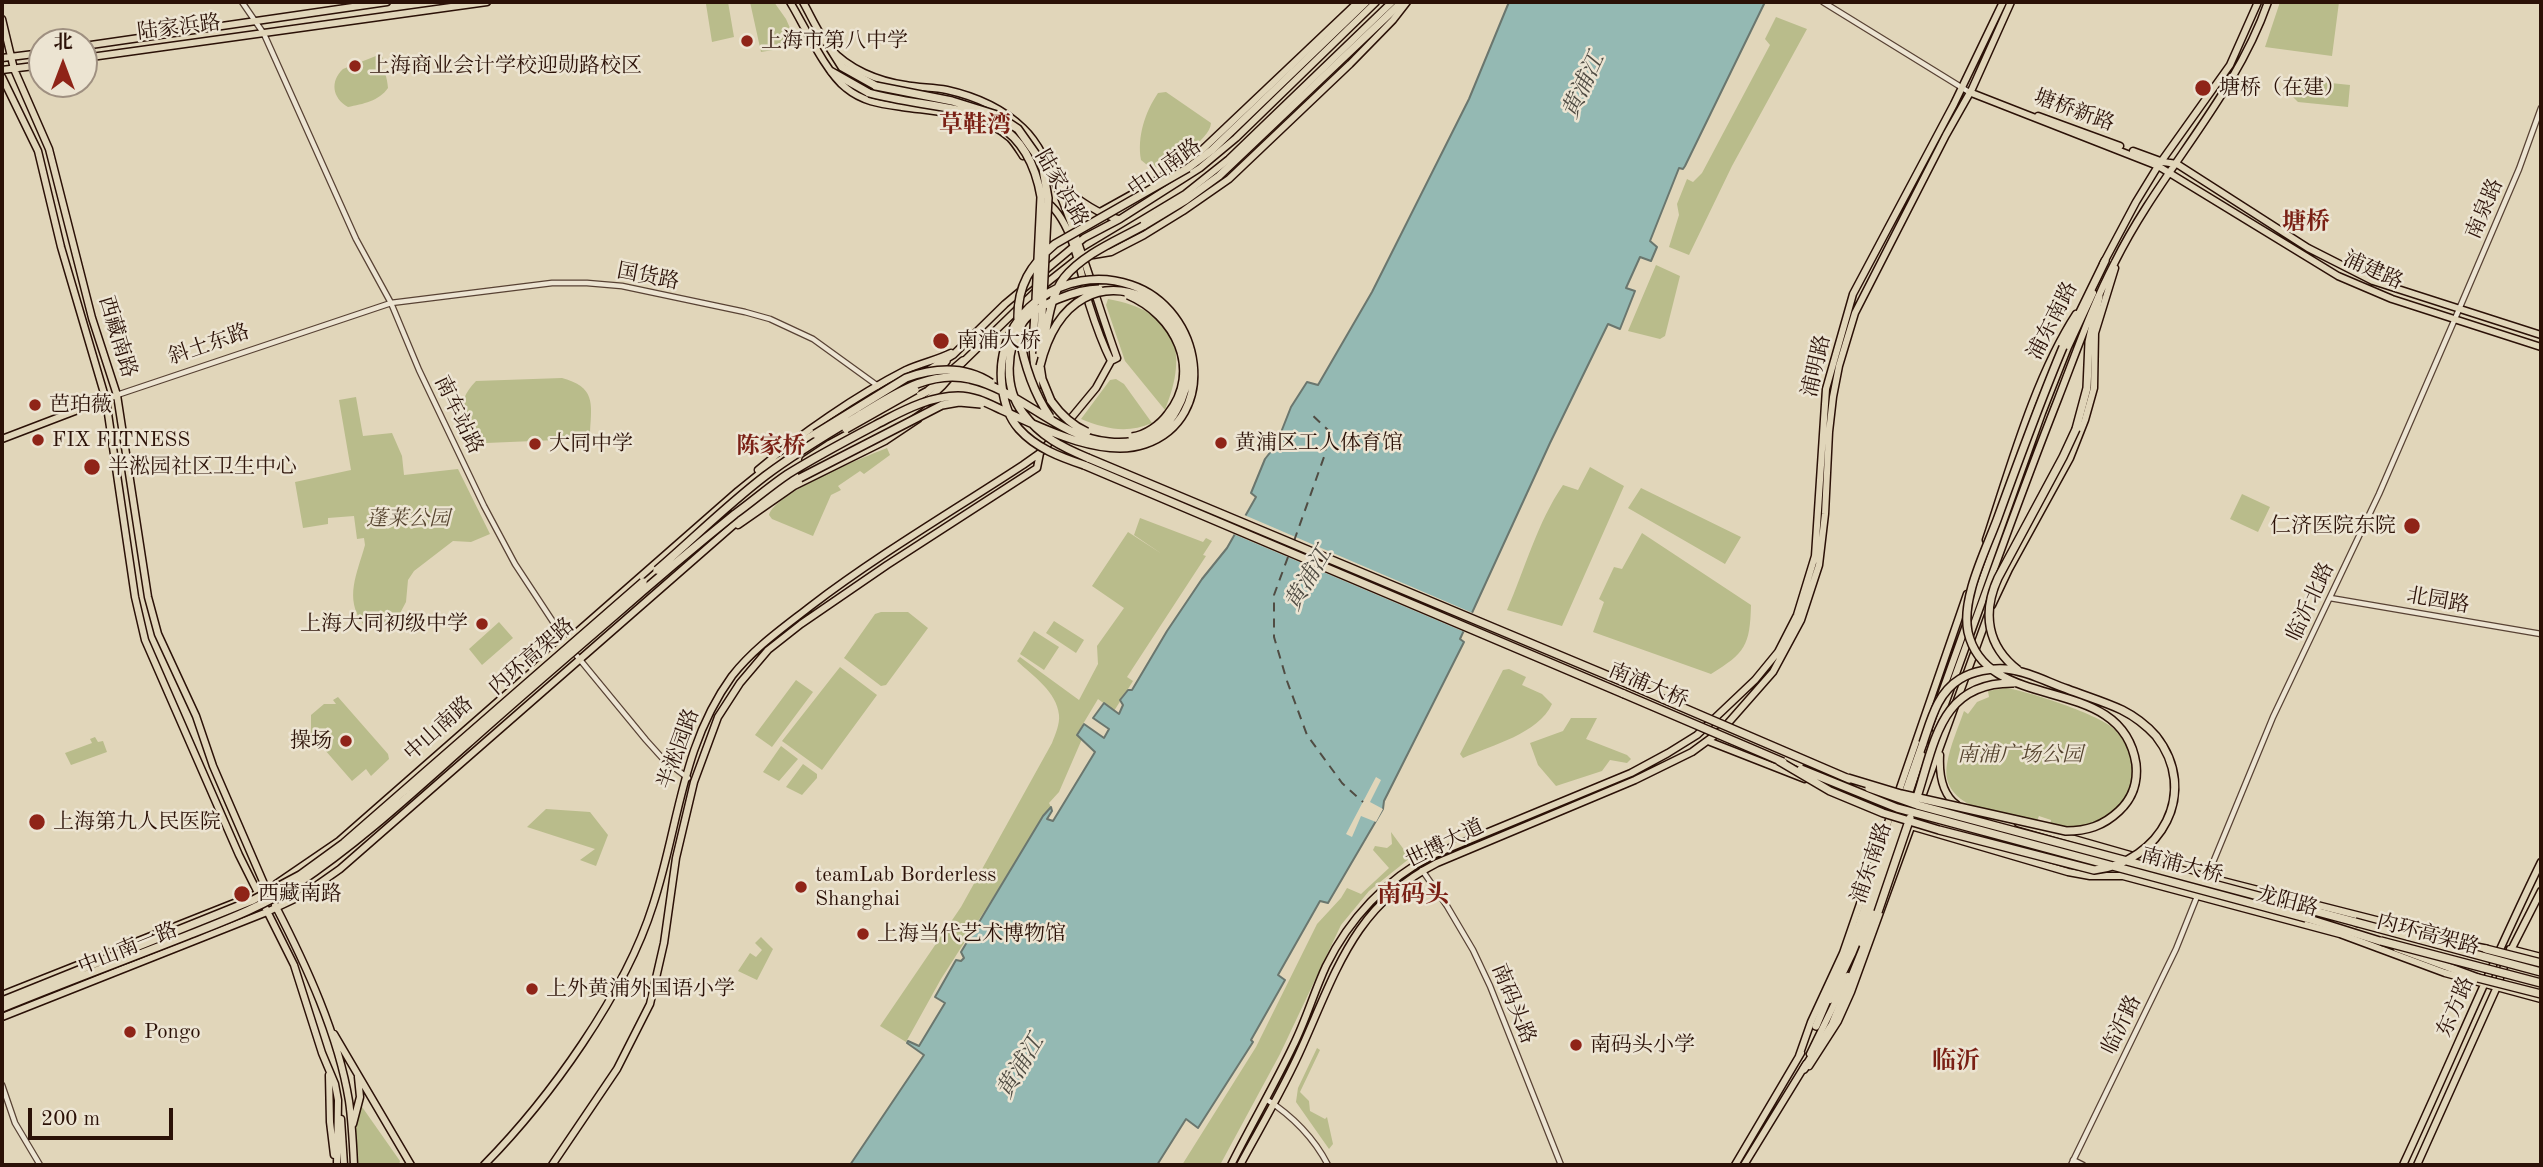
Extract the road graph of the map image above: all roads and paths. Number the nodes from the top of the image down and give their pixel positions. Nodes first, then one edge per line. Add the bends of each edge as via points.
1 (243, 2) edge
2 (387, 2) edge
3 (487, 2) edge
4 (790, 2) edge
5 (803, 2) edge
6 (1358, 2) edge
7 (1366, 2) edge
8 (1376, 2) edge
9 (1399, 2) edge
10 (1823, 2) edge
11 (2003, 2) edge
12 (2011, 2) edge
13 (2258, 2) edge
14 (2268, 2) edge
15 (2, 19) edge
16 (256, 21) junction
17 (264, 34) junction
18 (98, 44) edge
19 (830, 48) junction
20 (28, 55) edge
21 (98, 56) edge
22 (6, 58) edge
23 (28, 67) edge
24 (14, 69) junction
25 (2, 70) edge
26 (832, 72) junction
27 (2, 78) edge
28 (1962, 85) junction
29 (1971, 90) junction
30 (2541, 108) edge
31 (2160, 164) junction
32 (2177, 164) junction
33 (2169, 173) junction
34 (1054, 179) junction
35 (1100, 212) junction
36 (1120, 219) junction
37 (1079, 242) junction
38 (1073, 248) junction
39 (2121, 250) junction
40 (1081, 257) junction
41 (2105, 261) junction
42 (1067, 275) junction
43 (1046, 284) junction
44 (2099, 296) junction
45 (391, 303) junction
46 (1090, 306) junction
47 (2459, 309) junction
48 (2454, 321) junction
49 (2541, 335) edge
50 (962, 347) junction
51 (2541, 347) edge
52 (1114, 359) junction
53 (946, 361) junction
54 (963, 361) junction
55 (1040, 366) junction
56 (879, 386) junction
57 (1000, 389) junction
58 (940, 390) junction
59 (1036, 391) junction
60 (918, 392) junction
61 (117, 395) junction
62 (106, 400) junction
63 (930, 406) junction
64 (1002, 410) junction
65 (889, 418) joint
66 (899, 420) junction
67 (2, 439) edge
68 (1080, 442) junction
69 (790, 449) joint
70 (1040, 453) junction
71 (778, 467) junction
72 (764, 470) junction
73 (786, 475) junction
74 (733, 496) junction
75 (749, 511) junction
76 (722, 535) junction
77 (2330, 598) junction
78 (1983, 605) junction
79 (2541, 634) edge
80 (1956, 637) junction
81 (1980, 637) junction
82 (565, 641) junction
83 (1967, 644) junction
84 (1971, 659) junction
85 (579, 661) junction
86 (2022, 673) junction
87 (2022, 684) junction
88 (1722, 730) junction
89 (1697, 735) joint
90 (1943, 738) junction
91 (1708, 741) junction
92 (1779, 761) junction
93 (685, 776) junction
94 (1848, 778) junction
95 (694, 782) junction
96 (1858, 789) junction
97 (1894, 803) junction
98 (1901, 823) junction
99 (1912, 827) junction
100 (2541, 862) edge
101 (1418, 863) junction
102 (1422, 871) junction
103 (2207, 877) junction
104 (267, 890) junction
105 (2541, 891) edge
106 (256, 894) junction
107 (2197, 896) junction
108 (276, 907) junction
109 (2307, 909) joint
110 (267, 912) junction
111 (2306, 918) joint
112 (2355, 922) junction
113 (2381, 941) junction
114 (2511, 949) junction
115 (2498, 952) junction
116 (2541, 957) edge
117 (2507, 958) junction
118 (2541, 963) edge
119 (2541, 971) edge
120 (2541, 983) edge
121 (2485, 985) junction
122 (2496, 989) junction
123 (2, 995) edge
124 (2541, 997) edge
125 (2, 1000) edge
126 (2, 1008) edge
127 (2, 1017) edge
128 (325, 1018) junction
129 (1816, 1026) junction
130 (1799, 1056) junction
131 (328, 1066) junction
132 (1804, 1069) junction
133 (358, 1075) junction
134 (2, 1085) edge
135 (1792, 1086) junction
136 (1266, 1099) junction
137 (338, 1100) junction
138 (1274, 1105) junction
139 (352, 1128) junction
140 (2072, 1163) edge
141 (40, 1165) edge
142 (336, 1165) edge
143 (344, 1165) edge
144 (355, 1165) edge
145 (411, 1165) edge
146 (484, 1165) edge
147 (552, 1165) edge
148 (1231, 1165) edge
149 (1240, 1165) edge
150 (1328, 1165) edge
151 (1561, 1165) edge
152 (1735, 1165) edge
153 (1744, 1165) edge
154 (2083, 1165) edge
155 (2403, 1165) edge
156 (2417, 1165) edge

1 - 16 street, 南车站路
2 - 16 main road, 陆家浜路
3 - 17 main road, 陆家浜路
4 - 26 main road, 陆家浜路
5 - 19 main road, 陆家浜路
6 - 35 main road, 中山南路 via 1203,149
7 - 59 highway, bridge via 1212,150 1055,244 1034,263 1022,286 1018,313 1021,344
8 - 36 main road, 中山南路 via 1236,138 1200,168
9 - 40 main road, 中山南路 via 1208,176
9 - 40 main road, 中山南路 via 1393,20 1220,186 1133,240 1111,251
9 - 55 highway, bridge via 1205,187 1079,264 1064,278 1054,297
10 - 28 street, 塘桥新路
11 - 28 main road, 浦明路
12 - 29 main road, 浦明路
13 - 31 main road, 浦东南路 via 2230,65
14 - 32 main road, 浦东南路 via 2237,72
15 - 22 main road, 西藏南路
16 - 17 street, 南车站路
16 - 18 main road, 陆家浜路
17 - 21 main road, 陆家浜路
17 - 45 street, 南车站路 via 356,239
19 - 34 main road, 陆家浜路 via 867,75 947,90 996,108 1026,130
19 - 55 highway, bridge via 842,67 876,86 997,115 1018,130 1035,153 1048,198
20 - 22 main road
22 - 24 main road, 西藏南路
23 - 24 main road
24 - 25 main road
24 - 61 main road, 西藏南路 via 48,149
26 - 38 main road, 陆家浜路 via 860,98 993,126 1026,159 1040,194 1058,211
26 - 59 highway, bridge via 869,93 977,113 1001,125 1018,141 1030,160 1041,197 1033,346
27 - 62 main road, 西藏南路 via 38,151
28 - 29 street, 塘桥新路
28 - 89 main road, 浦明路 via 1853,294 1826,389 1818,535 1797,615 1765,669
29 - 31 main road, 塘桥新路
29 - 88 main road, 浦明路 via 1855,313 1833,397 1819,565 1801,620 1773,672
30 - 47 street, 南泉路
31 - 32 main road, 塘桥新路
31 - 33 main road, 塘桥新路
31 - 41 main road, 浦东南路
32 - 33 main road, 浦东南路
32 - 47 main road, 浦建路 via 2335,263 2373,281
33 - 39 main road, 浦东南路
33 - 48 main road, 浦建路 via 2338,276
34 - 35 main road
34 - 37 main road, 陆家浜路
35 - 36 main road
36 - 37 main road, 中山南路
37 - 38 main road, 中山南路
37 - 40 main road, 陆家浜路
38 - 40 main road, 陆家浜路
38 - 50 main road, 中山南路
39 - 44 main road, 浦东南路
39 - 81 main road, 浦东南路 via 2095,333 2094,388 2085,420 2070,458 2004,579
40 - 42 main road
40 - 43 main road, 中山南路
40 - 46 main road, 陆家浜路
40 - 52 main road, 陆家浜路
41 - 80 main road, 浦东南路
41 - 80 main road, 浦东南路 via 2060,338 2023,429
41 - 87 highway, bridge via 2063,347 2023,446 1968,604 1968,634 1979,655 1995,671
42 - 43 main road
42 - 46 main road
43 - 54 main road, 中山南路
44 - 78 main road, 浦东南路 via 2042,437
44 - 86 highway, bridge via 2089,342 2087,388 2076,429 1990,599 1993,638 2005,659
45 - 56 street, 国货路 via 552,283 622,286 770,319 813,339
45 - 61 street, 斜土东路
45 - 82 street, 南车站路 via 508,553
46 - 52 main road, 陆家浜路
47 - 48 street, 南泉路
47 - 49 main road, 浦建路
48 - 51 main road, 浦建路
48 - 77 street, 临沂北路
50 - 53 main road, 中山南路
50 - 56 main road, 中山南路
52 - 70 main road, 半淞园路 via 1096,388
53 - 60 highway
53 - 72 main road, 中山南路
54 - 58 main road, 中山南路
54 - 60 highway
55 - 57 highway, 内环高架路, bridge via 1046,343 1071,307 1096,292 1118,289 1140,294 1172,320 1189,371 1173,418 1157,433 1121,443 1073,432
55 - 94 highway, 南浦大桥, bridge via 1051,401 1074,426 1102,438 1138,437 1150,431 1179,397 1183,361 1168,324 1142,301 1122,292 1087,289 1053,301 1023,321 1013,347 1009,378 1022,412 1055,444
56 - 74 main road, 中山南路 via 785,447
57 - 69 highway, bridge via 960,371 920,373
57 - 71 highway, 内环高架路, bridge via 954,377 915,384
58 - 63 main road, 中山南路
58 - 66 main road, 中山南路
59 - 68 highway, bridge via 1050,417
60 - 71 highway, bridge
60 - 73 highway, bridge
61 - 62 main road, 斜土东路
61 - 104 main road, 西藏南路 via 148,597 158,634
62 - 67 main road, 斜土东路
62 - 106 main road, 西藏南路 via 145,640
63 - 66 main road
63 - 76 main road, 中山南路 via 897,435 794,486
64 - 65 highway, 南浦大桥, bridge via 973,397 958,396
64 - 68 highway, 南浦大桥, bridge
64 - 75 highway, bridge via 970,402 942,405 800,478
65 - 73 highway, 内环高架路, bridge
66 - 75 main road, 中山南路 via 803,471
68 - 92 highway, 南浦大桥, bridge via 1114,449 1155,440 1178,419 1192,388 1193,359 1182,326 1161,301 1131,285 1097,279 1060,286 1031,304 1013,327 1002,357 1003,398 1008,414 1032,442
69 - 72 main road
70 - 93 main road, 半淞园路 via 859,570 758,647 732,676 709,713
70 - 95 main road, 半淞园路 via 1037,468 854,587 768,650 718,718
71 - 125 highway, 内环高架路, bridge via 344,843 300,875 253,900
72 - 74 main road, 中山南路
73 - 126 highway, 内环高架路, bridge via 658,575 365,835 292,887 224,921
74 - 82 main road, 中山南路
75 - 76 main road, 中山南路
76 - 85 main road, 中山南路
77 - 79 street, 北园路
77 - 103 street, 临沂北路 via 2273,717
78 - 81 main road, 浦东南路
78 - 83 main road, 浦东南路
80 - 83 main road
80 - 97 main road, 浦东南路
80 - 98 main road, 浦东南路
81 - 84 main road, 浦东南路
82 - 85 street, 南车站路
82 - 104 main road, 中山南路 via 338,841
83 - 84 main road
83 - 98 main road, 浦东南路
84 - 90 main road, 浦东南路
85 - 93 street, 南车站路 via 664,760
85 - 108 main road, 中山南路 via 340,869
86 - 92 highway, bridge via 2122,710 2151,730 2164,747 2174,791 2169,816 2140,855 2094,870 2048,859 1883,813 1830,792
86 - 129 highway, bridge via 1995,669 1972,674 1953,684 1941,698 1851,946
87 - 94 highway, bridge via 2104,712 2121,727 2133,751 2136,784 2124,806 2106,822 2082,831 2046,828
87 - 132 highway, bridge via 1999,683 1977,689 1946,714 1878,912 1832,1025
88 - 91 main road, 世博大道
88 - 96 main road
89 - 101 main road, 世博大道 via 1631,773
90 - 99 main road, 浦东南路
90 - 103 main road, 龙阳路 via 1941,777 1957,805
91 - 96 main road via 1814,783
91 - 102 main road, 世博大道 via 1635,780
92 - 111 highway, 南浦大桥, bridge via 1897,808
93 - 95 street, 南车站路
93 - 146 main road, 半淞园路 via 653,906 629,965 569,1064
94 - 109 highway, 南浦大桥, bridge via 1917,805
95 - 147 main road, 半淞园路 via 650,1004 617,1069
96 - 97 main road
97 - 130 main road, 浦东南路 via 1843,953
98 - 99 main road, 龙阳路
98 - 129 main road, 浦东南路 via 1852,954
98 - 132 main road, 浦东南路 via 1858,954
99 - 107 main road, 龙阳路 via 2068,872 2123,876
99 - 135 main road, 浦东南路 via 1838,1021
100 - 115 main road, 东方路
101 - 102 street, 南码头路
101 - 136 main road, 世博大道 via 1370,902 1343,937
102 - 138 main road, 世博大道 via 1381,903 1351,942
102 - 151 street, 南码头路 via 1447,906 1490,986
103 - 107 street, 临沂北路
103 - 115 main road, 龙阳路
104 - 106 main road, 中山南路
104 - 108 main road, 西藏南路
105 - 114 main road, 东方路
106 - 110 main road, 西藏南路
106 - 123 main road, 中山南一路
107 - 121 main road, 龙阳路 via 2340,934
107 - 140 street, 临沂路 via 2171,960
108 - 110 main road, 中山南路
108 - 128 main road, 西藏南路 via 303,959
109 - 112 highway, 内环高架路
110 - 127 main road, 中山南一路
110 - 131 main road, 西藏南路 via 294,965
111 - 113 highway, 内环高架路
112 - 118 highway, bridge
112 - 119 highway, 内环高架路, bridge
113 - 120 highway, 内环高架路, bridge
113 - 124 highway, bridge
114 - 115 main road, 龙阳路
114 - 116 main road, 龙阳路
114 - 117 main road, 东方路
115 - 117 main road, 龙阳路
115 - 121 main road, 东方路
117 - 119 main road, 龙阳路
117 - 122 main road, 东方路
121 - 122 main road, 龙阳路
121 - 155 main road, 东方路
122 - 124 main road, 龙阳路
122 - 156 main road, 东方路
128 - 133 main road, 西藏南路
128 - 139 main road, 西藏南路 via 345,1083
129 - 130 main road, 浦东南路
130 - 152 main road, 浦东南路
131 - 137 main road, 西藏南路
131 - 142 main road, 西藏南路
132 - 135 main road, 浦东南路
133 - 139 main road
133 - 145 main road, 西藏南路
134 - 141 street via 15,1123
135 - 153 main road, 浦东南路
136 - 138 street
136 - 148 main road, 世博大道
137 - 142 main road, 西藏南路
137 - 143 main road
138 - 149 main road, 世博大道
138 - 150 street via 1290,1116
139 - 144 main road, 西藏南路
140 - 154 street

